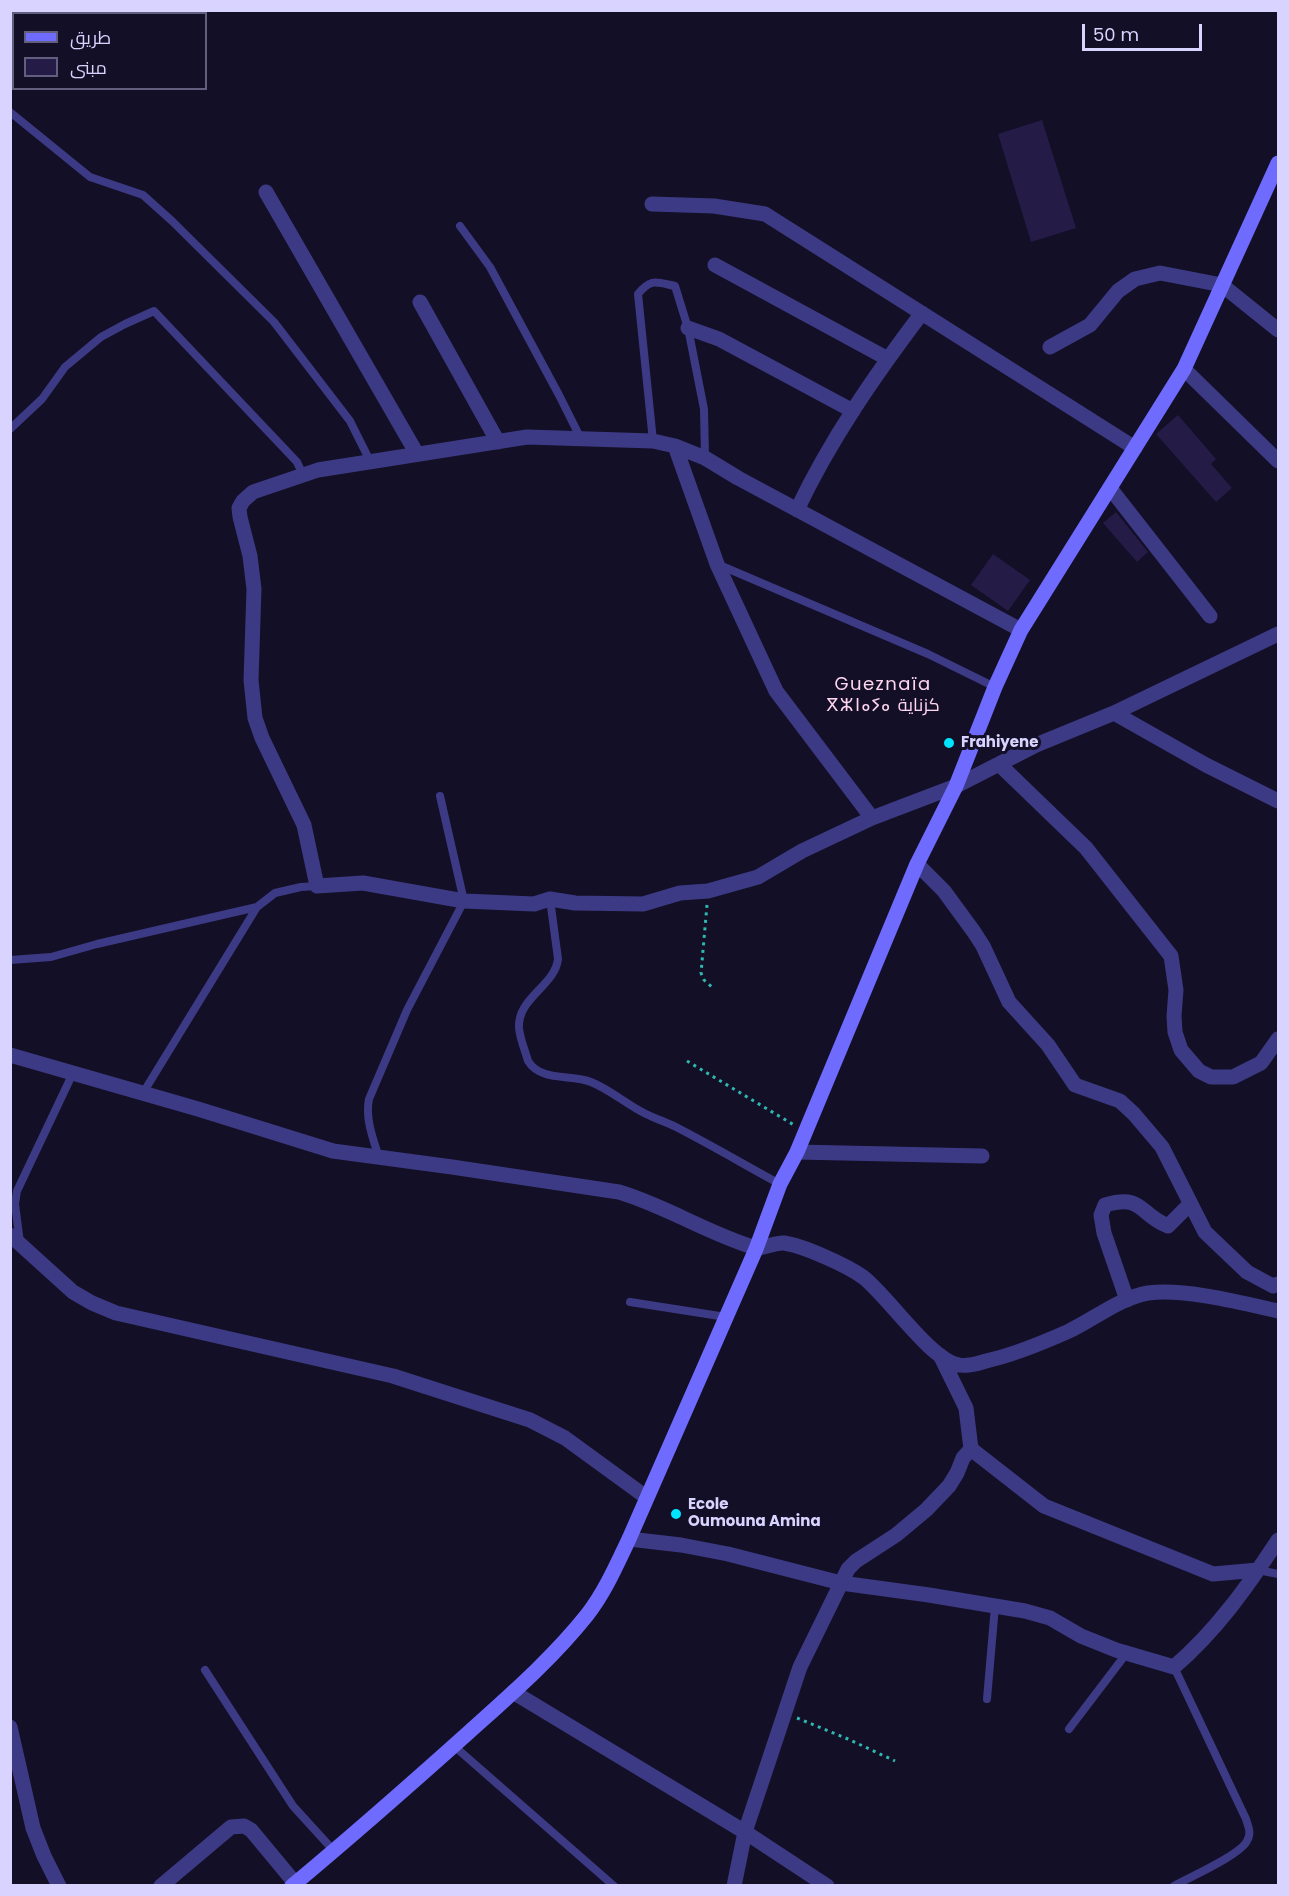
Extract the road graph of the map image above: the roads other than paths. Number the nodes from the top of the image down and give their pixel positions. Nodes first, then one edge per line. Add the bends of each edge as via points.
1 (10, 112) edge
2 (1278, 163) edge
3 (266, 192) dead end
4 (652, 204) dead end
5 (460, 226) dead end
6 (715, 265) dead end
7 (1222, 285) junction
8 (420, 302) dead end
9 (922, 313) junction
10 (688, 328) junction
11 (1278, 330) edge
12 (1050, 348) dead end
13 (888, 359) junction
14 (1184, 369) junction
15 (854, 411) junction
16 (10, 429) edge
17 (581, 439) junction
18 (653, 441) junction
19 (498, 442) junction
20 (675, 446) junction
21 (1135, 448) junction
22 (417, 454) junction
23 (705, 458) junction
24 (370, 461) junction
25 (1278, 461) edge
26 (303, 475) junction
27 (1110, 488) junction
28 (797, 510) junction
29 (717, 564) junction
30 (1210, 616) dead end
31 (1021, 630) junction
32 (1278, 634) edge
33 (995, 687) junction
34 (1114, 713) junction
35 (999, 764) junction
36 (956, 786) junction
37 (440, 796) dead end
38 (1278, 801) edge
39 (872, 818) junction
40 (917, 864) junction
41 (317, 886) junction
42 (550, 899) junction
43 (464, 901) junction
44 (257, 907) junction
45 (10, 960) edge
46 (1278, 1039) edge
47 (10, 1056) edge
48 (73, 1073) junction
49 (143, 1094) junction
50 (797, 1152) junction
51 (982, 1156) dead end
52 (379, 1158) junction
53 (780, 1184) junction
54 (1190, 1204) junction
55 (15, 1239) edge
56 (756, 1249) junction
57 (1278, 1284) edge
58 (1127, 1300) junction
59 (630, 1302) dead end
60 (1278, 1311) edge
61 (726, 1317) junction
62 (940, 1355) junction
63 (971, 1449) junction
64 (646, 1497) junction
65 (629, 1539) junction
66 (1278, 1540) edge
67 (1258, 1570) junction
68 (1278, 1574) edge
69 (841, 1583) junction
70 (995, 1606) junction
71 (1126, 1654) junction
72 (1174, 1667) junction
73 (205, 1670) dead end
74 (513, 1692) junction
75 (987, 1699) dead end
76 (10, 1726) edge
77 (1069, 1729) dead end
78 (454, 1746) junction
79 (15, 1766) edge
80 (745, 1832) junction
81 (334, 1851) junction
82 (293, 1884) edge
83 (59, 1886) edge
84 (161, 1886) edge
85 (614, 1886) edge
86 (734, 1886) edge
87 (826, 1886) edge
88 (1174, 1886) edge

1 - 24 lane via 90,177 143,195 172,221 274,322 350,421
2 - 7 street
3 - 22 street
4 - 9 street via 714,206 765,214
5 - 17 lane via 490,267
6 - 13 street
7 - 11 street
7 - 12 street via 1160,273 1135,279 1118,291 1090,325
7 - 14 street
8 - 19 street
9 - 13 street
9 - 21 street
10 - 15 street via 719,339
10 - 18 lane via 675,286 652,281 645,285 638,294
10 - 23 lane via 704,409
13 - 15 street
14 - 21 street
14 - 25 street
15 - 28 street
16 - 26 lane via 42,399 65,367 101,337 154,311 297,462
17 - 18 street
17 - 19 street via 527,437
18 - 20 street
19 - 22 street
20 - 23 street
20 - 29 street
21 - 27 street
22 - 24 street
23 - 28 street
24 - 26 street
26 - 41 street via 253,492 239,508 254,589 251,680 255,718 304,825
27 - 30 street
27 - 31 street
28 - 31 street
29 - 33 lane via 928,654
29 - 39 street via 776,691
31 - 33 street
32 - 34 street
33 - 36 street
34 - 35 street
34 - 38 street
35 - 36 street
35 - 46 street via 1086,848 1171,956 1176,990 1175,1032 1181,1050 1199,1071 1211,1077 1233,1077 1261,1064
36 - 39 street
36 - 40 street
37 - 43 lane
39 - 42 street via 758,877 708,891 643,904
40 - 50 street
40 - 54 street via 944,891 974,932 1009,1002 1048,1045 1075,1085 1120,1101 1134,1114 1162,1147
41 - 43 street via 363,883
41 - 44 lane via 275,893
42 - 43 street via 534,904
42 - 53 lane via 557,968 531,998 519,1026 531,1066 541,1072 593,1083
43 - 52 lane via 407,1010 369,1099 370,1131
44 - 45 lane via 51,957
44 - 49 lane
47 - 48 street
48 - 49 street
48 - 55 lane via 17,1191
49 - 52 street via 333,1151
50 - 51 street
50 - 53 street
52 - 56 street via 619,1192
53 - 56 street
54 - 57 street via 1205,1232 1247,1272 1273,1286
54 - 58 street via 1168,1226 1130,1201 1105,1205 1101,1215 1104,1233
55 - 64 street via 73,1292 116,1313 393,1376 530,1420 565,1438
56 - 61 street
56 - 62 street via 781,1242 842,1265 879,1292
58 - 60 street via 1148,1293 1176,1293
58 - 62 street via 1067,1332 1006,1356 958,1365
59 - 61 lane
61 - 64 street
62 - 63 street via 966,1408
63 - 67 street via 1044,1506 1213,1574
63 - 69 street via 949,1486 926,1510 856,1561
64 - 65 street
65 - 69 street via 728,1554
65 - 74 street via 589,1613
66 - 67 street
67 - 68 lane
67 - 72 street via 1203,1641
69 - 70 street
69 - 80 street via 800,1667
70 - 71 street via 1050,1618
70 - 75 lane
71 - 72 street
71 - 77 lane
72 - 88 lane via 1250,1832 1247,1842 1235,1853
73 - 81 lane via 293,1806
74 - 78 street
74 - 80 street
76 - 79 street
78 - 81 street
78 - 85 lane
79 - 83 street via 33,1828
80 - 86 street
80 - 87 street
81 - 82 street
82 - 84 street via 244,1826 231,1827

